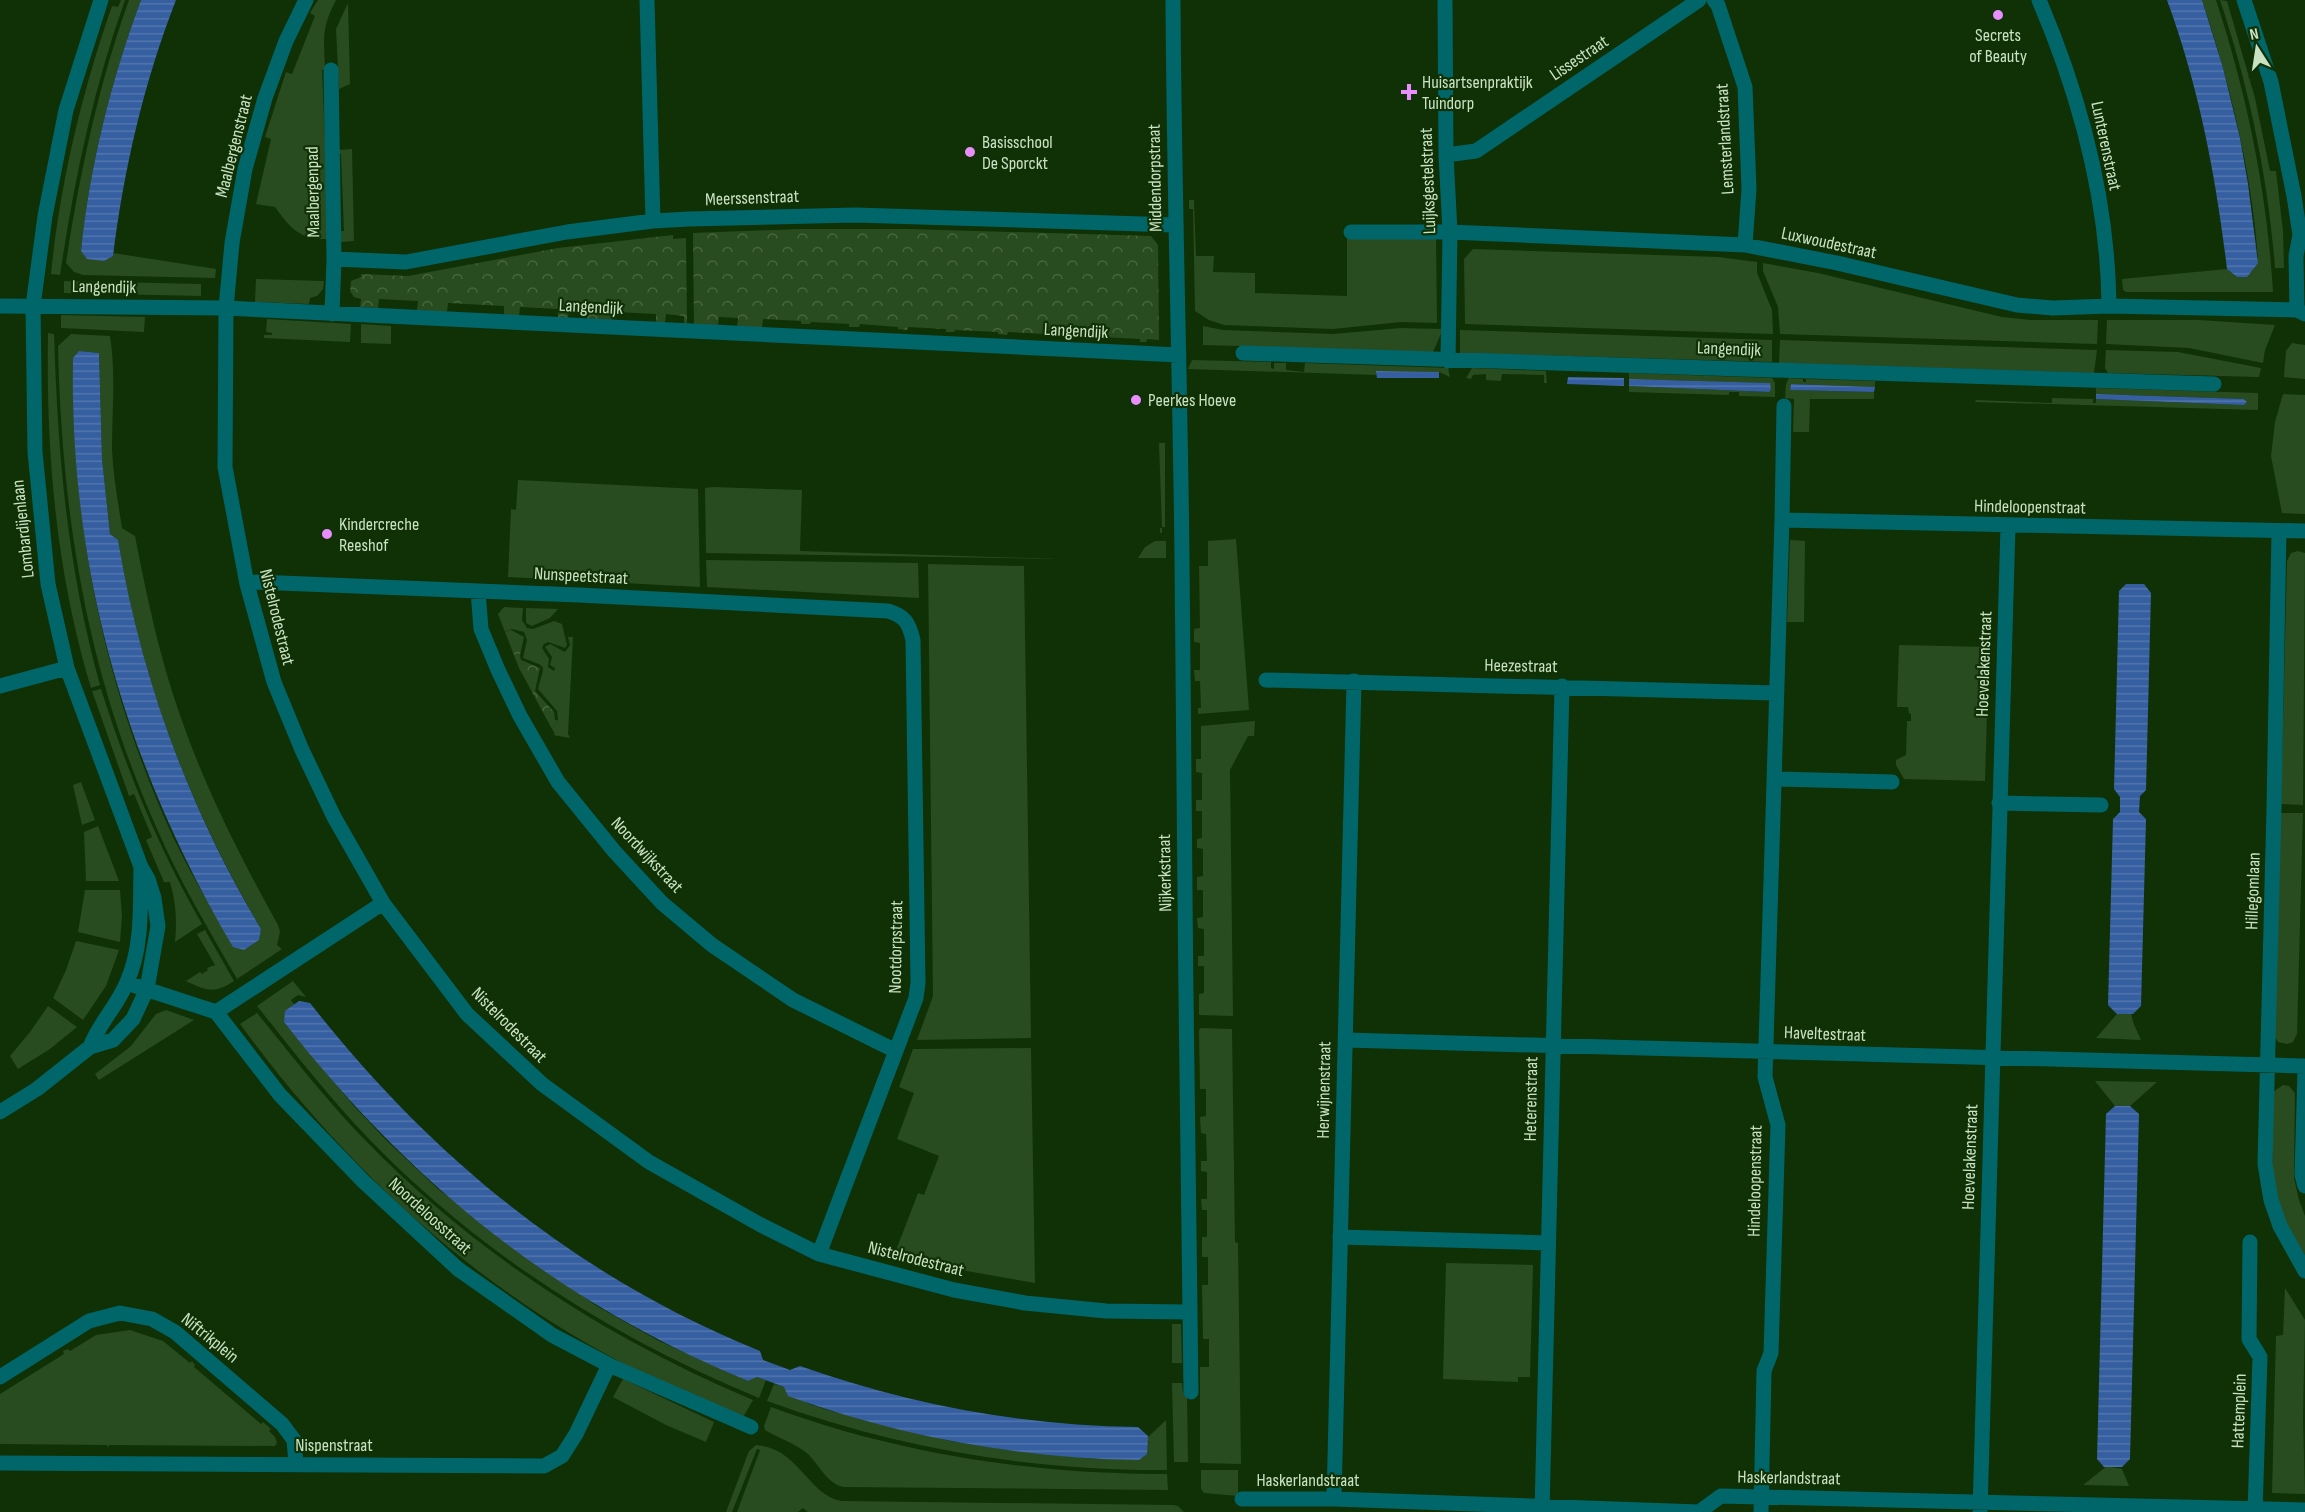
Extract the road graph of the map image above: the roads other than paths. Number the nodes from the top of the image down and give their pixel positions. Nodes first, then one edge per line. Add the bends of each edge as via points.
1 (101, 0) edge
2 (306, 0) edge
3 (647, 0) edge
4 (1173, 0) edge
5 (1444, 0) edge
6 (1699, 0) edge
7 (2039, 0) edge
8 (2244, 0) edge
9 (1719, 2) edge
10 (330, 70) dead end
11 (1446, 155) junction
12 (2300, 196) edge
13 (653, 222) junction
14 (1174, 225) junction
15 (1351, 232) dead end
16 (1450, 232) junction
17 (2302, 239) edge
18 (1745, 245) junction
19 (334, 259) junction
20 (0, 306) edge
21 (33, 306) junction
22 (2109, 306) junction
23 (226, 308) junction
24 (2302, 310) edge
25 (332, 314) junction
26 (1243, 353) dead end
27 (1179, 355) junction
28 (1448, 361) junction
29 (2214, 384) dead end
30 (1785, 406) dead end
31 (1782, 520) junction
32 (2008, 526) junction
33 (2278, 531) junction
34 (2305, 531) edge
35 (247, 584) junction
36 (478, 591) junction
37 (909, 624) joint
38 (67, 668) junction
39 (1266, 680) dead end
40 (1354, 681) junction
41 (0, 686) edge
42 (1562, 686) junction
43 (1776, 693) junction
44 (1774, 779) junction
45 (1892, 782) dead end
46 (1999, 803) junction
47 (2101, 805) dead end
48 (141, 867) junction
49 (383, 903) junction
50 (127, 983) junction
51 (147, 989) junction
52 (216, 1012) junction
53 (1345, 1040) junction
54 (1552, 1046) junction
55 (90, 1047) junction
56 (896, 1051) junction
57 (1766, 1052) junction
58 (1992, 1059) junction
59 (2268, 1065) junction
60 (2305, 1066) edge
61 (2305, 1071) edge
62 (0, 1112) edge
63 (2305, 1186) edge
64 (1340, 1237) junction
65 (2250, 1242) dead end
66 (1548, 1243) junction
67 (819, 1254) junction
68 (2305, 1271) edge
69 (1189, 1312) junction
70 (609, 1365) junction
71 (0, 1377) edge
72 (1191, 1392) dead end
73 (751, 1427) dead end
74 (0, 1463) edge
75 (296, 1464) junction
76 (1242, 1499) dead end
77 (1334, 1499) junction
78 (1761, 1504) edge
79 (1980, 1507) edge
80 (1542, 1509) edge
81 (2305, 1510) edge
82 (2255, 1511) edge

1 - 21 street, Lombardijenlaan via 66,110 45,216
2 - 23 street, Maalbergenstraat via 265,98 245,170
3 - 13 street
4 - 14 street, Middendorpstraat
5 - 11 street, Luijksgestelstraat
6 - 11 street, Lissestraat via 1476,151
7 - 22 street, Lunterenstraat via 2081,117 2102,222
8 - 12 street via 2271,82
9 - 18 street, Lemsterlandstraat via 1745,87 1749,189
10 - 19 street, Maalbergenpad
11 - 16 street, Luijksgestelstraat
12 - 17 street
13 - 14 street, Meerssenstraat via 855,215
13 - 19 street, Meerssenstraat via 567,232 406,262
14 - 27 street, Middendorpstraat
15 - 16 street, Luxwoudestraat
16 - 18 street, Luxwoudestraat
16 - 28 street, Luijksgestelstraat
17 - 24 street via 2296,256
18 - 22 street, Luxwoudestraat via 2003,303 2053,308
19 - 25 street, Maalbergenpad
20 - 21 street, Langendijk
21 - 23 street, Langendijk
21 - 38 street, Lombardijenlaan via 34,452 48,584
22 - 24 street, Luxwoudestraat
23 - 25 street, Langendijk
23 - 35 street, Nistelrodestraat via 225,467
25 - 27 street, Langendijk
26 - 28 street, Langendijk
27 - 69 street, Nijkerkstraat
28 - 29 street, Langendijk
30 - 31 street, Hindeloopenstraat
31 - 32 street, Hindeloopenstraat
31 - 43 street, Hindeloopenstraat
32 - 33 street, Hindeloopenstraat
32 - 46 street, Hoevelakenstraat
33 - 34 street
33 - 59 street, Hillegomlaan
35 - 36 street, Nunspeetstraat
35 - 49 street, Nistelrodestraat via 273,682 334,817
36 - 37 street, Nunspeetstraat via 888,611 901,615
36 - 56 street, Noordwijkstraat via 481,629 520,716 558,782 614,851 662,903 712,945 793,1000
37 - 56 street, Nootdorpstraat via 913,640 918,983
38 - 41 street
38 - 48 street, Lombardijenlaan
39 - 40 street, Heezestraat
40 - 42 street, Heezestraat
40 - 53 street, Herwijnenstraat
42 - 43 street, Heezestraat
42 - 54 street, Heterenstraat
43 - 44 street, Hindeloopenstraat
44 - 45 street
44 - 57 street, Hindeloopenstraat
46 - 47 street
46 - 58 street, Hoevelakenstraat
48 - 50 street, Lombardijenlaan via 140,927
48 - 51 street, Lombardijenlaan via 154,898 158,926
49 - 52 street
49 - 67 street, Nistelrodestraat via 467,1014 542,1084 649,1162
50 - 51 street
50 - 55 street, Lombardijenlaan
51 - 52 street
51 - 55 street, Lombardijenlaan via 133,1019 113,1040
52 - 70 street, Noordeloosstraat via 280,1095 363,1181 458,1269 552,1335
53 - 54 street, Haveltestraat
53 - 64 street, Herwijnenstraat
54 - 57 street, Haveltestraat
54 - 66 street, Heterenstraat
55 - 62 street, Lombardijenlaan via 37,1089
56 - 67 street, Nootdorpstraat
57 - 58 street, Haveltestraat
57 - 78 street, Hindeloopenstraat via 1765,1077 1778,1125 1771,1353 1764,1371
58 - 59 street, Haveltestraat
58 - 79 street, Hoevelakenstraat
59 - 60 street, Haveltestraat
59 - 68 street, Hillegomlaan via 2265,1164 2271,1200 2280,1226
61 - 63 street
64 - 66 street
64 - 77 street, Herwijnenstraat
65 - 82 street, Hattemplein via 2249,1339 2260,1357
66 - 80 street, Heterenstraat
67 - 69 street, Nistelrodestraat via 954,1290 1025,1303 1106,1311
69 - 72 street, Nijkerkstraat
70 - 73 street, Noordeloosstraat
70 - 75 street, Nispenstraat via 562,1456 544,1466
71 - 75 street, Niftrikplein via 89,1321 120,1313 152,1319 176,1332 282,1424 294,1440
74 - 75 street, Nispenstraat
76 - 77 street, Haskerlandstraat
77 - 80 street, Haskerlandstraat
78 - 79 street, Haskerlandstraat
78 - 80 street, Haskerlandstraat via 1721,1496 1699,1512
79 - 82 street, Haskerlandstraat
81 - 82 street, Haskerlandstraat

